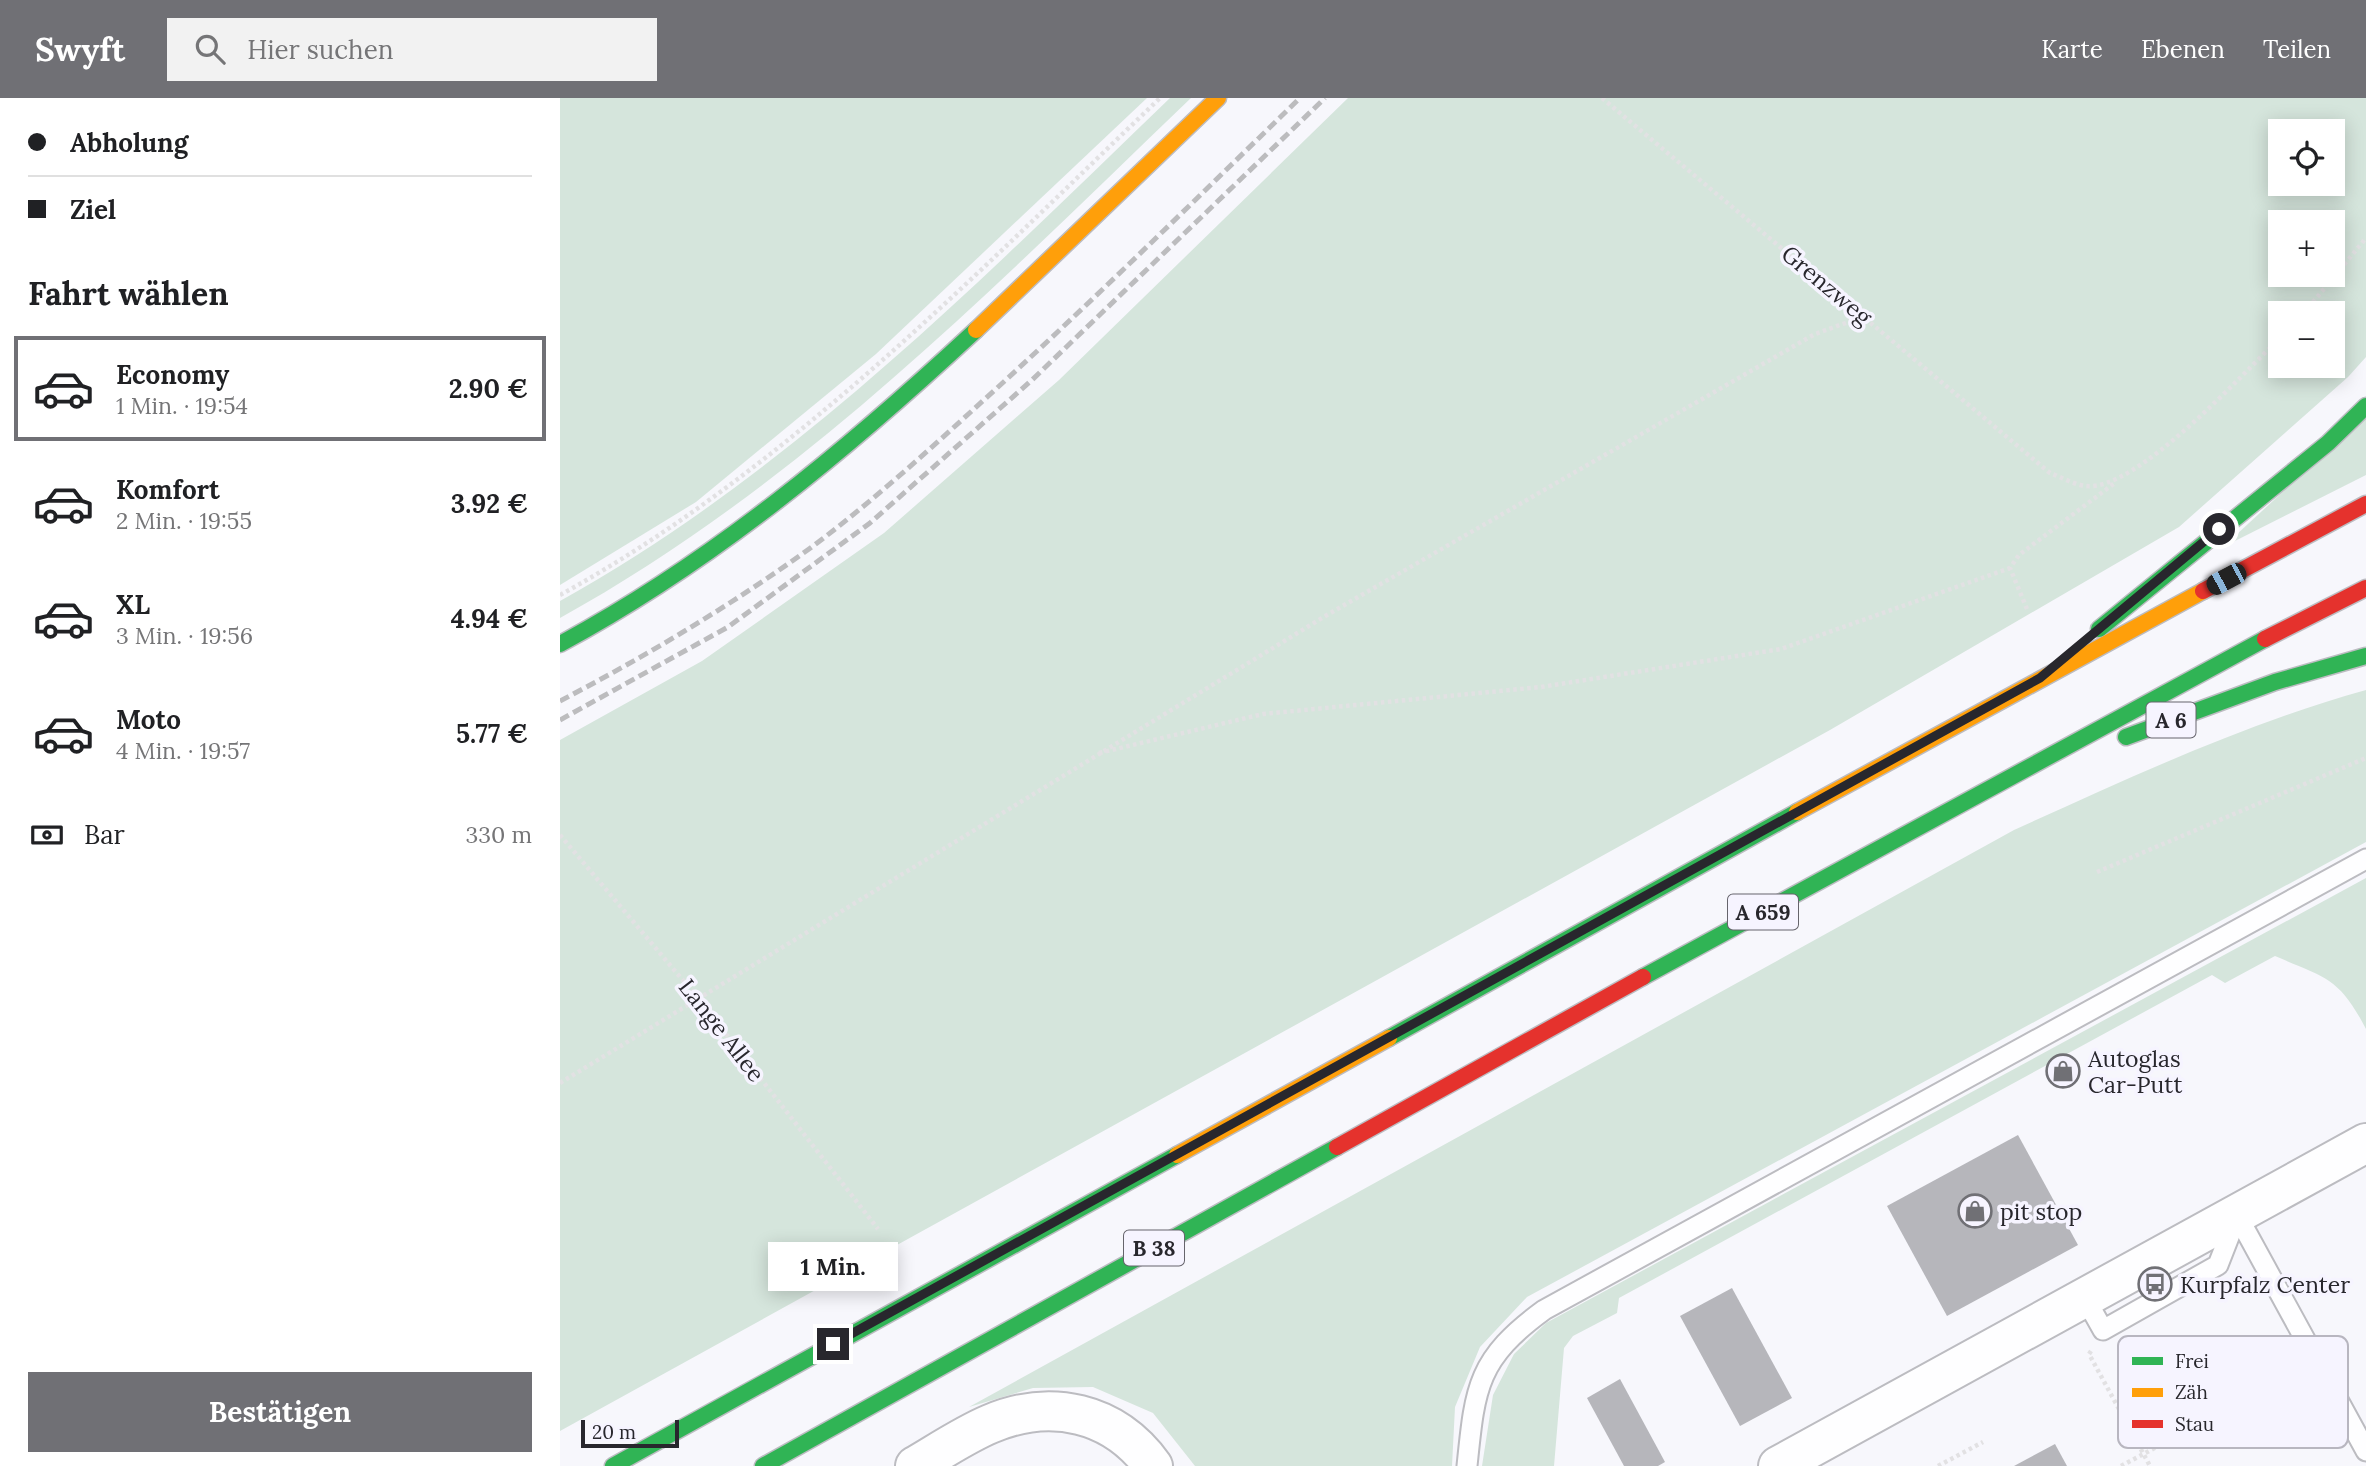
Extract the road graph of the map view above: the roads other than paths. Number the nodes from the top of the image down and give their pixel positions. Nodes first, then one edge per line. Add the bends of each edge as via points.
1 (1218, 98) edge
2 (2366, 406) edge
3 (2366, 504) edge
4 (2366, 588) edge
5 (560, 644) edge
6 (2366, 656) edge
7 (2040, 678) junction
8 (1980, 793) junction
9 (2366, 859) edge
10 (1546, 1030) joint
11 (2366, 1143) edge
12 (2237, 1214) junction
13 (2303, 1336) edge
14 (2348, 1418) edge
15 (2366, 1451) edge
16 (613, 1466) edge
17 (763, 1466) edge
18 (915, 1466) edge
19 (1153, 1466) edge
20 (1467, 1466) edge
21 (1778, 1466) edge

1 - 5 main road via 944,362 794,490 685,570
2 - 7 main road via 2328,443
3 - 7 main road
4 - 8 main road, A 659
6 - 8 main road, A 6 via 2215,703
7 - 16 main road
8 - 10 main road, A 659
9 - 20 lane via 1544,1310 1513,1333 1488,1364 1473,1409
10 - 17 main road, B 38
11 - 12 street
12 - 13 lane
12 - 21 street via 2094,1314
14 - 15 lane
18 - 19 street via 989,1424 1023,1413 1058,1411 1094,1418 1122,1432

